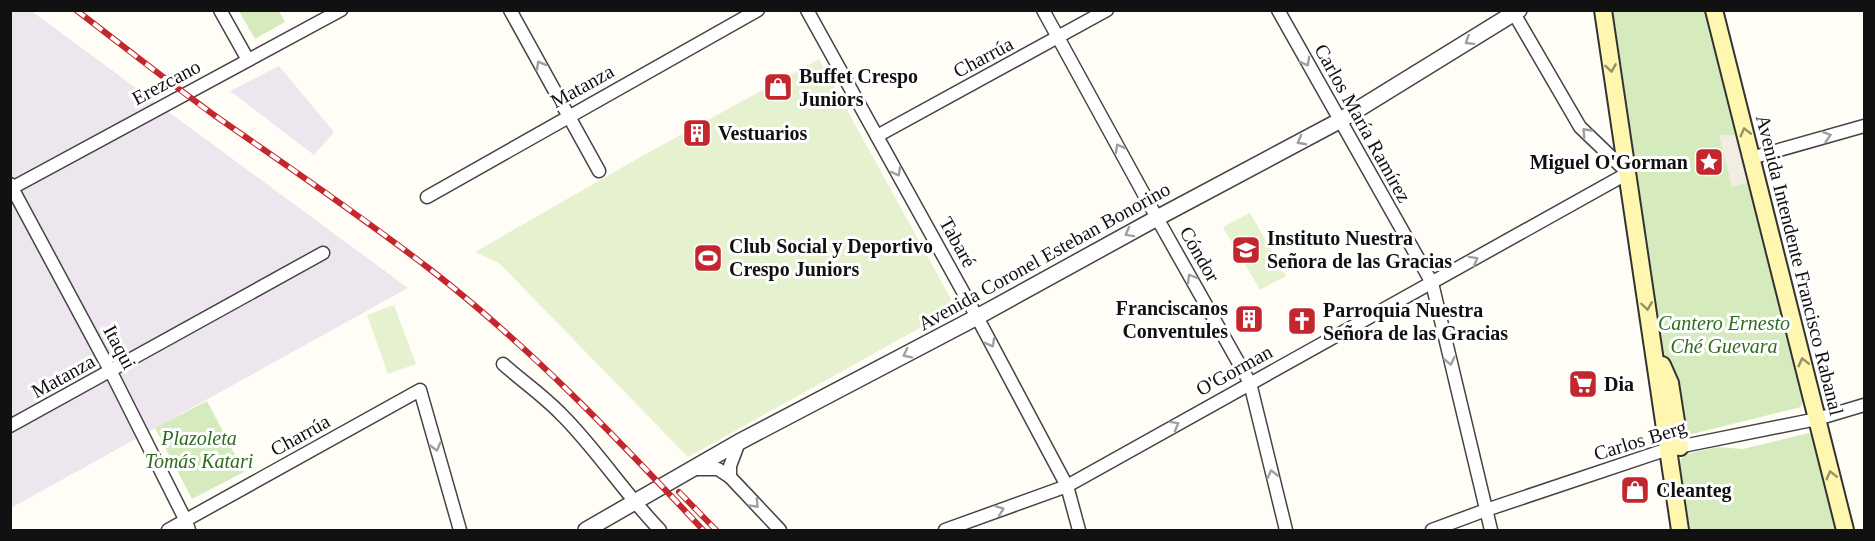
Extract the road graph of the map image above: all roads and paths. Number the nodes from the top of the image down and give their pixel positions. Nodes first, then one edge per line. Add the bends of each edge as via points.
1 (220, 10) edge
2 (341, 10) edge
3 (510, 10) edge
4 (758, 10) edge
5 (807, 10) edge
6 (1043, 10) edge
7 (1107, 10) edge
8 (1278, 10) edge
9 (1602, 10) edge
10 (1714, 10) edge
11 (1515, 11) edge
12 (1058, 38) junction
13 (248, 60) junction
14 (569, 116) junction
15 (1339, 121) junction
16 (1864, 126) edge
17 (877, 136) junction
18 (1751, 158) junction
19 (599, 171) dead end
20 (1628, 173) junction
21 (11, 187) edge
22 (427, 197) dead end
23 (1156, 218) junction
24 (323, 253) dead end
25 (1432, 284) junction
26 (978, 317) junction
27 (503, 364) dead end
28 (111, 372) junction
29 (1250, 383) junction
30 (1864, 405) edge
31 (1817, 419) junction
32 (10, 426) edge
33 (739, 442) junction
34 (1674, 448) junction
35 (694, 469) junction
36 (730, 477) junction
37 (1067, 486) junction
38 (634, 504) junction
39 (1486, 510) junction
40 (188, 526) edge
41 (168, 531) edge
42 (460, 531) edge
43 (586, 531) edge
44 (660, 531) edge
45 (780, 531) edge
46 (945, 531) edge
47 (1080, 531) edge
48 (1286, 531) edge
49 (1432, 531) edge
50 (1491, 531) edge
51 (1680, 531) edge
52 (1845, 531) edge

1 - 13 street
2 - 13 street, Erezcano
14 -> 3 street
4 - 14 street, Matanza
5 - 17 street, Tabaré
6 - 12 street, Cóndor
7 - 12 street, Charrúa
8 -> 15 street, Carlos María Ramírez
9 -> 20 main road
18 -> 10 main road, Avenida Intendente Francisco Rabanal
11 -> 15 street, Avenida Coronel Esteban Bonorino
20 -> 11 street via 1580,127
12 - 17 street, Charrúa
23 -> 12 street, Cóndor
13 - 21 street, Erezcano
14 - 19 street
14 - 22 street, Matanza
15 -> 23 street, Avenida Coronel Esteban Bonorino
15 - 25 street, Carlos María Ramírez
18 -> 16 street
17 -> 26 street, Tabaré
31 -> 18 main road, Avenida Intendente Francisco Rabanal
25 -> 20 street, O'Gorman
20 -> 34 main road via 1653,345
21 - 28 street, Itaqui
23 -> 26 street, Avenida Coronel Esteban Bonorino
29 -> 23 street, Cóndor
24 - 28 street, Matanza
25 - 29 street, O'Gorman
25 -> 39 street, Carlos María Ramírez
26 -> 33 street, Avenida Coronel Esteban Bonorino
26 -> 37 street, Tabaré
27 - 38 street via 562,414
28 - 32 street, Matanza
28 - 40 street, Itaqui
37 -> 29 street, O'Gorman
48 -> 29 street, Cóndor
30 - 31 street, Carlos Berg
31 - 34 street, Carlos Berg
52 -> 31 main road, Avenida Intendente Francisco Rabanal
33 - 35 street, Avenida Coronel Esteban Bonorino
33 - 36 street
34 - 39 street, Carlos Berg
34 - 51 main road
35 - 36 street via 718,469
35 - 38 street, Avenida Coronel Esteban Bonorino
36 -> 45 street
46 -> 37 street, O'Gorman
37 - 47 street, Tabaré
38 - 43 street, Avenida Coronel Esteban Bonorino
38 - 44 street
39 - 49 street, Carlos Berg
39 - 50 street, Carlos María Ramírez
40 - 41 street, Charrúa
40 -> 42 street, Charrúa via 420,390

